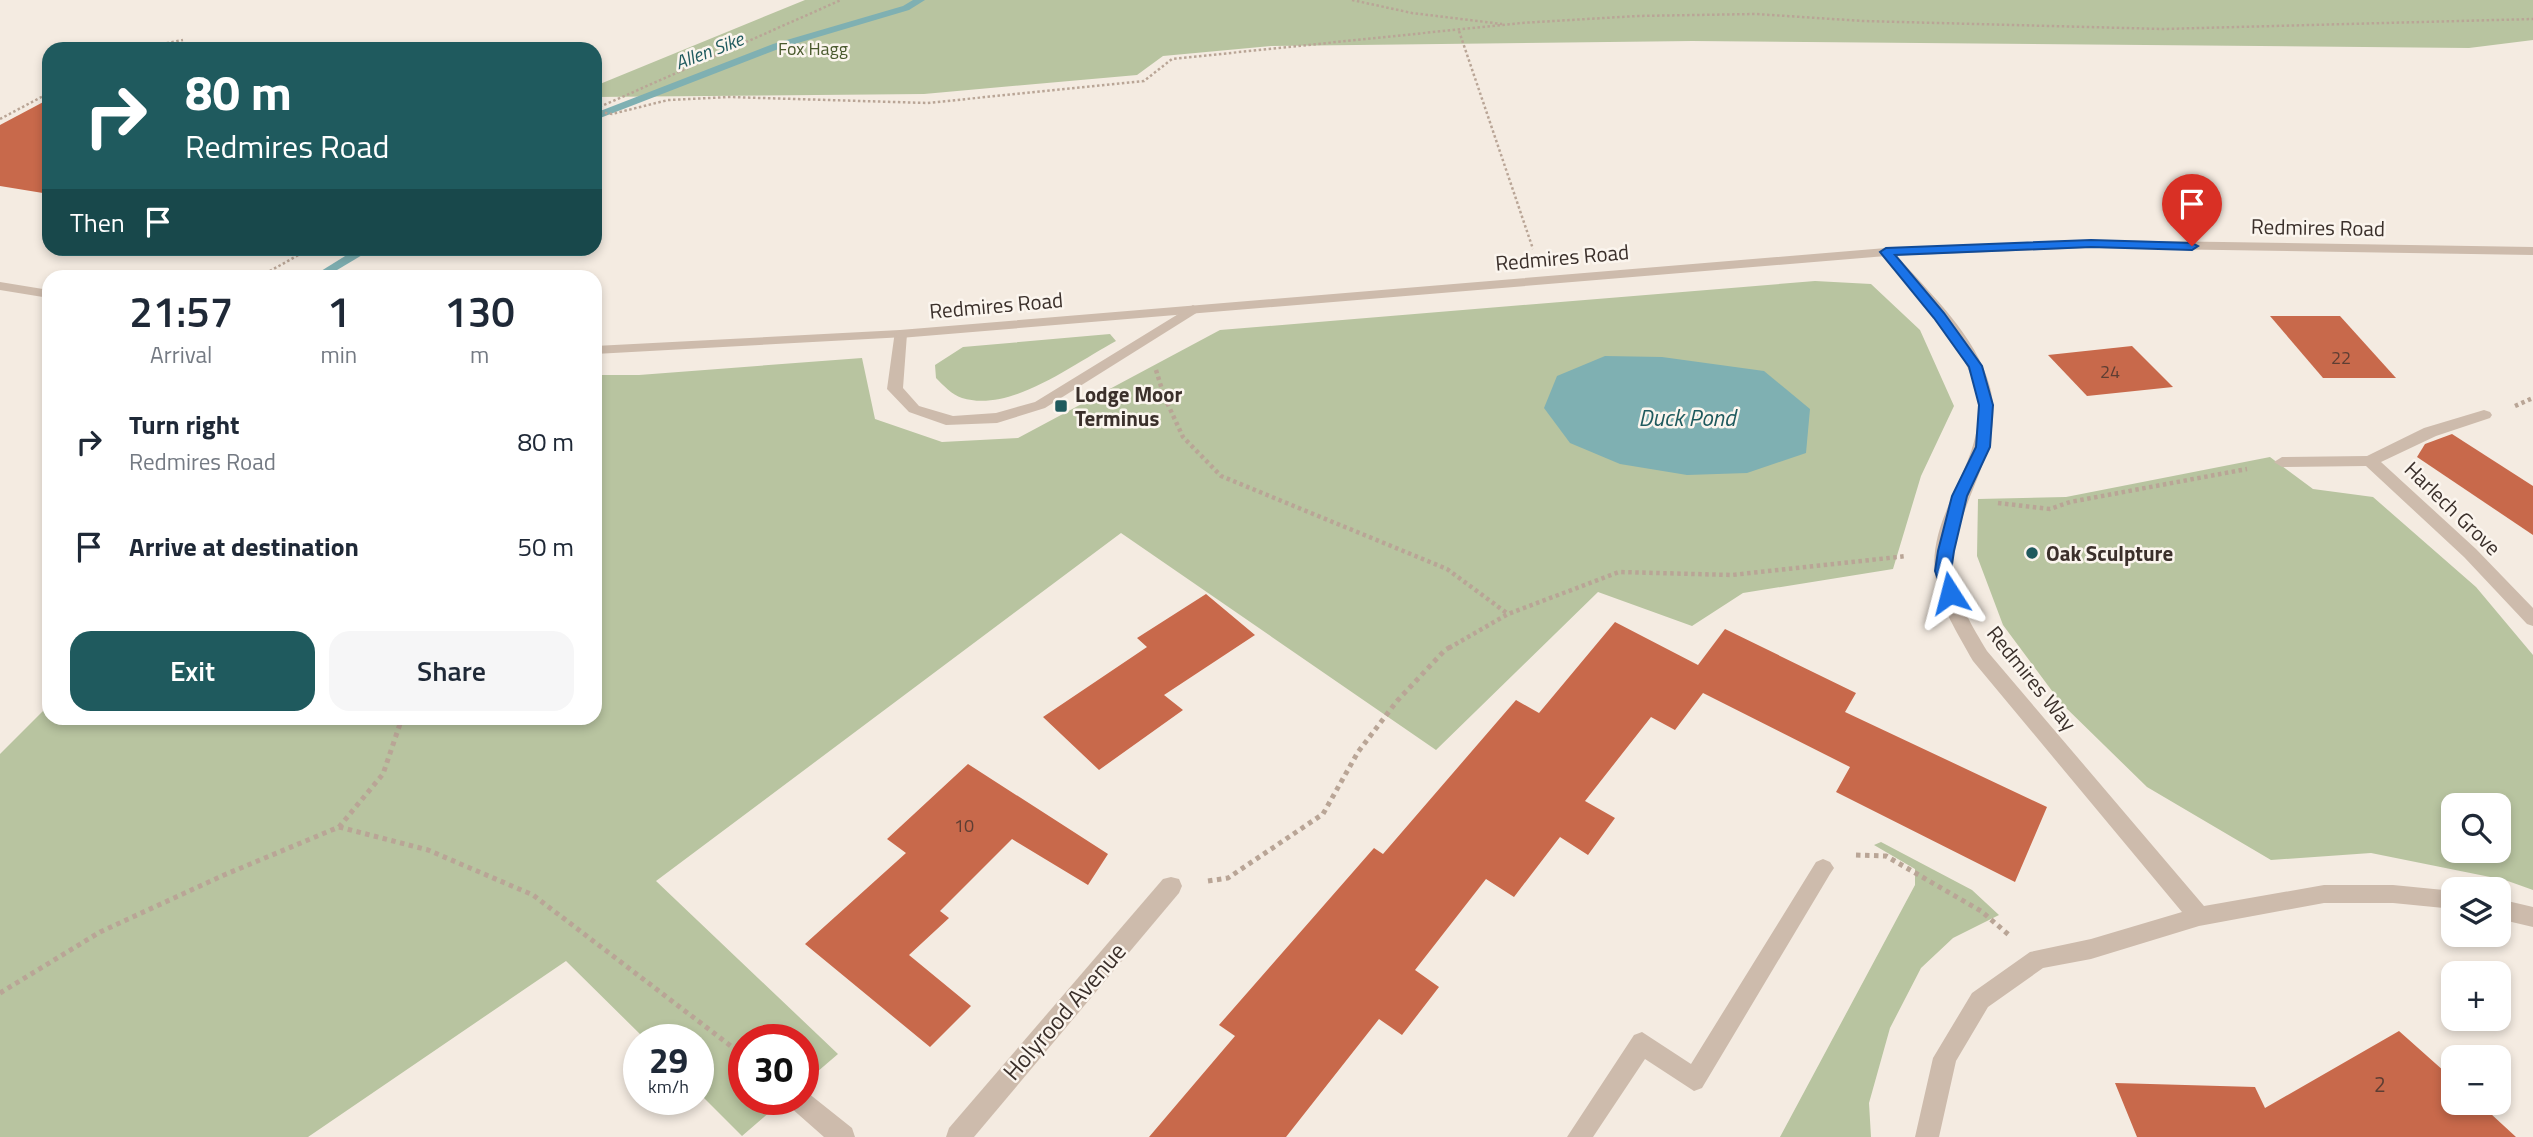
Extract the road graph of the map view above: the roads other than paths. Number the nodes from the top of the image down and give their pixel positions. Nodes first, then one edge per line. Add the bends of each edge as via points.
1 (2533, 251) edge
2 (1886, 252) junction
3 (0, 286) edge
4 (42, 293) edge
5 (1193, 309) junction
6 (900, 334) junction
7 (602, 350) edge
8 (2484, 415) dead end
9 (2370, 461) junction
10 (2282, 462) road end
11 (2533, 619) edge
12 (1823, 868) road end
13 (1171, 886) road end
14 (2441, 899) edge
15 (2511, 912) edge
16 (2199, 916) junction
17 (2533, 917) edge
18 (818, 1115) edge
19 (844, 1137) edge
20 (958, 1137) edge
21 (1579, 1137) edge
22 (1927, 1137) edge

1 - 2 street, Redmires Road via 2091,244
2 - 5 street, Redmires Road
2 - 16 street, Redmires Way via 1976,366 1986,405 1983,447 1959,496 1943,571 1957,615 1980,656
3 - 4 street
5 - 6 street, Redmires Road
5 - 6 street via 1040,405 998,418 952,421 914,409 895,389
6 - 7 street, Redmires Road
8 - 9 street, Harlech Grove via 2430,432
9 - 10 street, Harlech Grove
9 - 11 street, Harlech Grove via 2470,553
12 - 21 street via 1694,1080 1642,1043
13 - 20 street, Holyrood Avenue
14 - 16 street via 2324,894
15 - 17 street
16 - 22 street via 2091,949 2038,959 1980,1000 1945,1058
18 - 19 street

